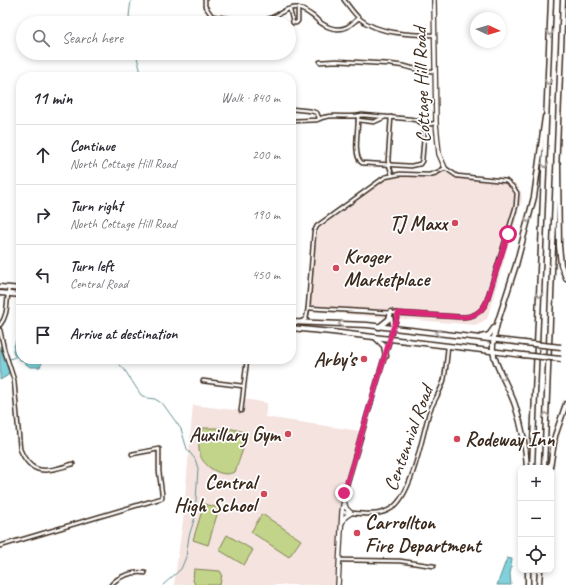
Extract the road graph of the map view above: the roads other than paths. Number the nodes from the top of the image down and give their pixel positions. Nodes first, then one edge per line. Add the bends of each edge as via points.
1 (205, 0) edge
2 (344, 0) edge
3 (434, 0) edge
4 (551, 0) edge
5 (563, 0) edge
6 (298, 8) junction
7 (290, 10) junction
8 (212, 16) edge
9 (276, 16) edge
10 (292, 16) edge
11 (359, 18) junction
12 (296, 23) edge
13 (434, 34) junction
14 (320, 62) dead end
15 (434, 71) junction
16 (548, 98) junction
17 (296, 109) edge
18 (358, 116) junction
19 (385, 117) junction
20 (391, 117) junction
21 (319, 118) junction
22 (358, 120) junction
23 (296, 121) edge
24 (436, 123) junction
25 (425, 125) junction
26 (557, 153) junction
27 (389, 165) junction
28 (445, 168) junction
29 (392, 175) junction
30 (566, 278) edge
31 (0, 287) edge
32 (9, 288) junction
33 (16, 289) edge
34 (0, 293) edge
35 (8, 294) junction
36 (16, 295) edge
37 (308, 308) junction
38 (391, 312) junction
39 (398, 313) junction
40 (307, 314) junction
41 (299, 322) joint
42 (314, 323) junction
43 (497, 324) junction
44 (0, 325) edge
45 (379, 327) junction
46 (393, 328) junction
47 (296, 329) edge
48 (0, 330) edge
49 (374, 337) junction
50 (477, 338) junction
51 (391, 339) junction
52 (493, 340) junction
53 (448, 346) junction
54 (564, 348) edge
55 (494, 352) junction
56 (386, 356) junction
57 (566, 359) edge
58 (246, 364) edge
59 (203, 381) dead end
60 (244, 386) junction
61 (566, 404) edge
62 (241, 411) dead end
63 (132, 454) dead end
64 (73, 464) dead end
65 (527, 465) edge
66 (532, 465) edge
67 (544, 465) edge
68 (550, 465) edge
69 (343, 500) junction
70 (342, 512) junction
71 (351, 512) junction
72 (341, 525) junction
73 (0, 546) edge
74 (339, 560) junction
75 (434, 566) dead end
76 (528, 573) edge
77 (540, 573) edge
78 (145, 574) dead end
79 (111, 585) edge
80 (338, 585) edge
81 (528, 585) edge
82 (539, 585) edge

1 - 8 street via 205,6
2 - 11 street
3 - 13 street, Cottage Hill Road
4 -> 16 highway
5 - 26 highway
6 - 7 street
6 - 11 street via 329,28 348,27
6 - 12 street
7 - 9 street
7 - 10 street
11 - 13 street via 374,26 395,32
13 - 15 street, Cottage Hill Road
14 - 15 street via 336,60 389,64
15 - 24 street, Cottage Hill Road
16 -> 43 highway via 534,197
16 -> 66 highway
17 - 21 street via 312,111 317,113
18 - 19 street
18 - 21 street
18 - 22 street
19 - 20 street
19 - 22 street via 374,122
20 - 25 street via 416,120
20 - 27 street
21 - 23 street
22 - 27 street via 356,142 360,162
24 - 25 street
24 - 28 street, Cottage Hill Road via 439,154
25 - 27 street via 420,164
26 - 30 highway via 559,246
67 -> 26 highway
27 - 29 street
28 - 29 street via 430,175
28 - 39 street via 457,176 506,181 517,193 516,206 486,303 471,317
29 - 37 street via 378,182 317,226 314,232
31 - 32 highway
32 - 33 highway
32 - 35 street
34 - 35 highway
35 - 36 highway
35 - 44 street via 6,314
37 - 38 street
37 - 40 street
38 - 39 street
38 - 45 highway via 389,319
38 - 46 street
39 - 46 street
40 - 41 street via 306,319
40 - 42 street via 308,319
41 - 42 highway
45 -> 42 highway
43 - 50 highway via 489,335
43 - 52 highway
45 - 46 highway
50 -> 46 highway
46 - 51 street
47 - 49 highway
48 - 64 street via 14,380 20,449 24,458 32,467 43,471
49 - 51 highway
49 - 56 highway via 383,343
50 - 52 highway
51 - 53 highway
51 - 56 street
52 - 54 highway, bridge
52 - 55 highway
53 - 55 highway
53 - 71 street, Centennial Road via 444,381 433,402 410,482 403,497 398,504 383,513
55 - 57 highway, bridge
55 -> 65 highway via 521,423
56 - 69 street
58 - 60 street
59 - 60 street
60 - 62 street
61 - 68 highway via 555,436
63 - 73 street via 159,449 162,497
69 - 70 street
69 - 71 street
70 - 71 street, Centennial Road
70 - 72 street
71 - 72 street
72 - 74 street
74 - 75 street via 400,561
74 - 80 street
76 - 81 highway
77 - 82 highway
78 - 79 street via 138,572 125,576

